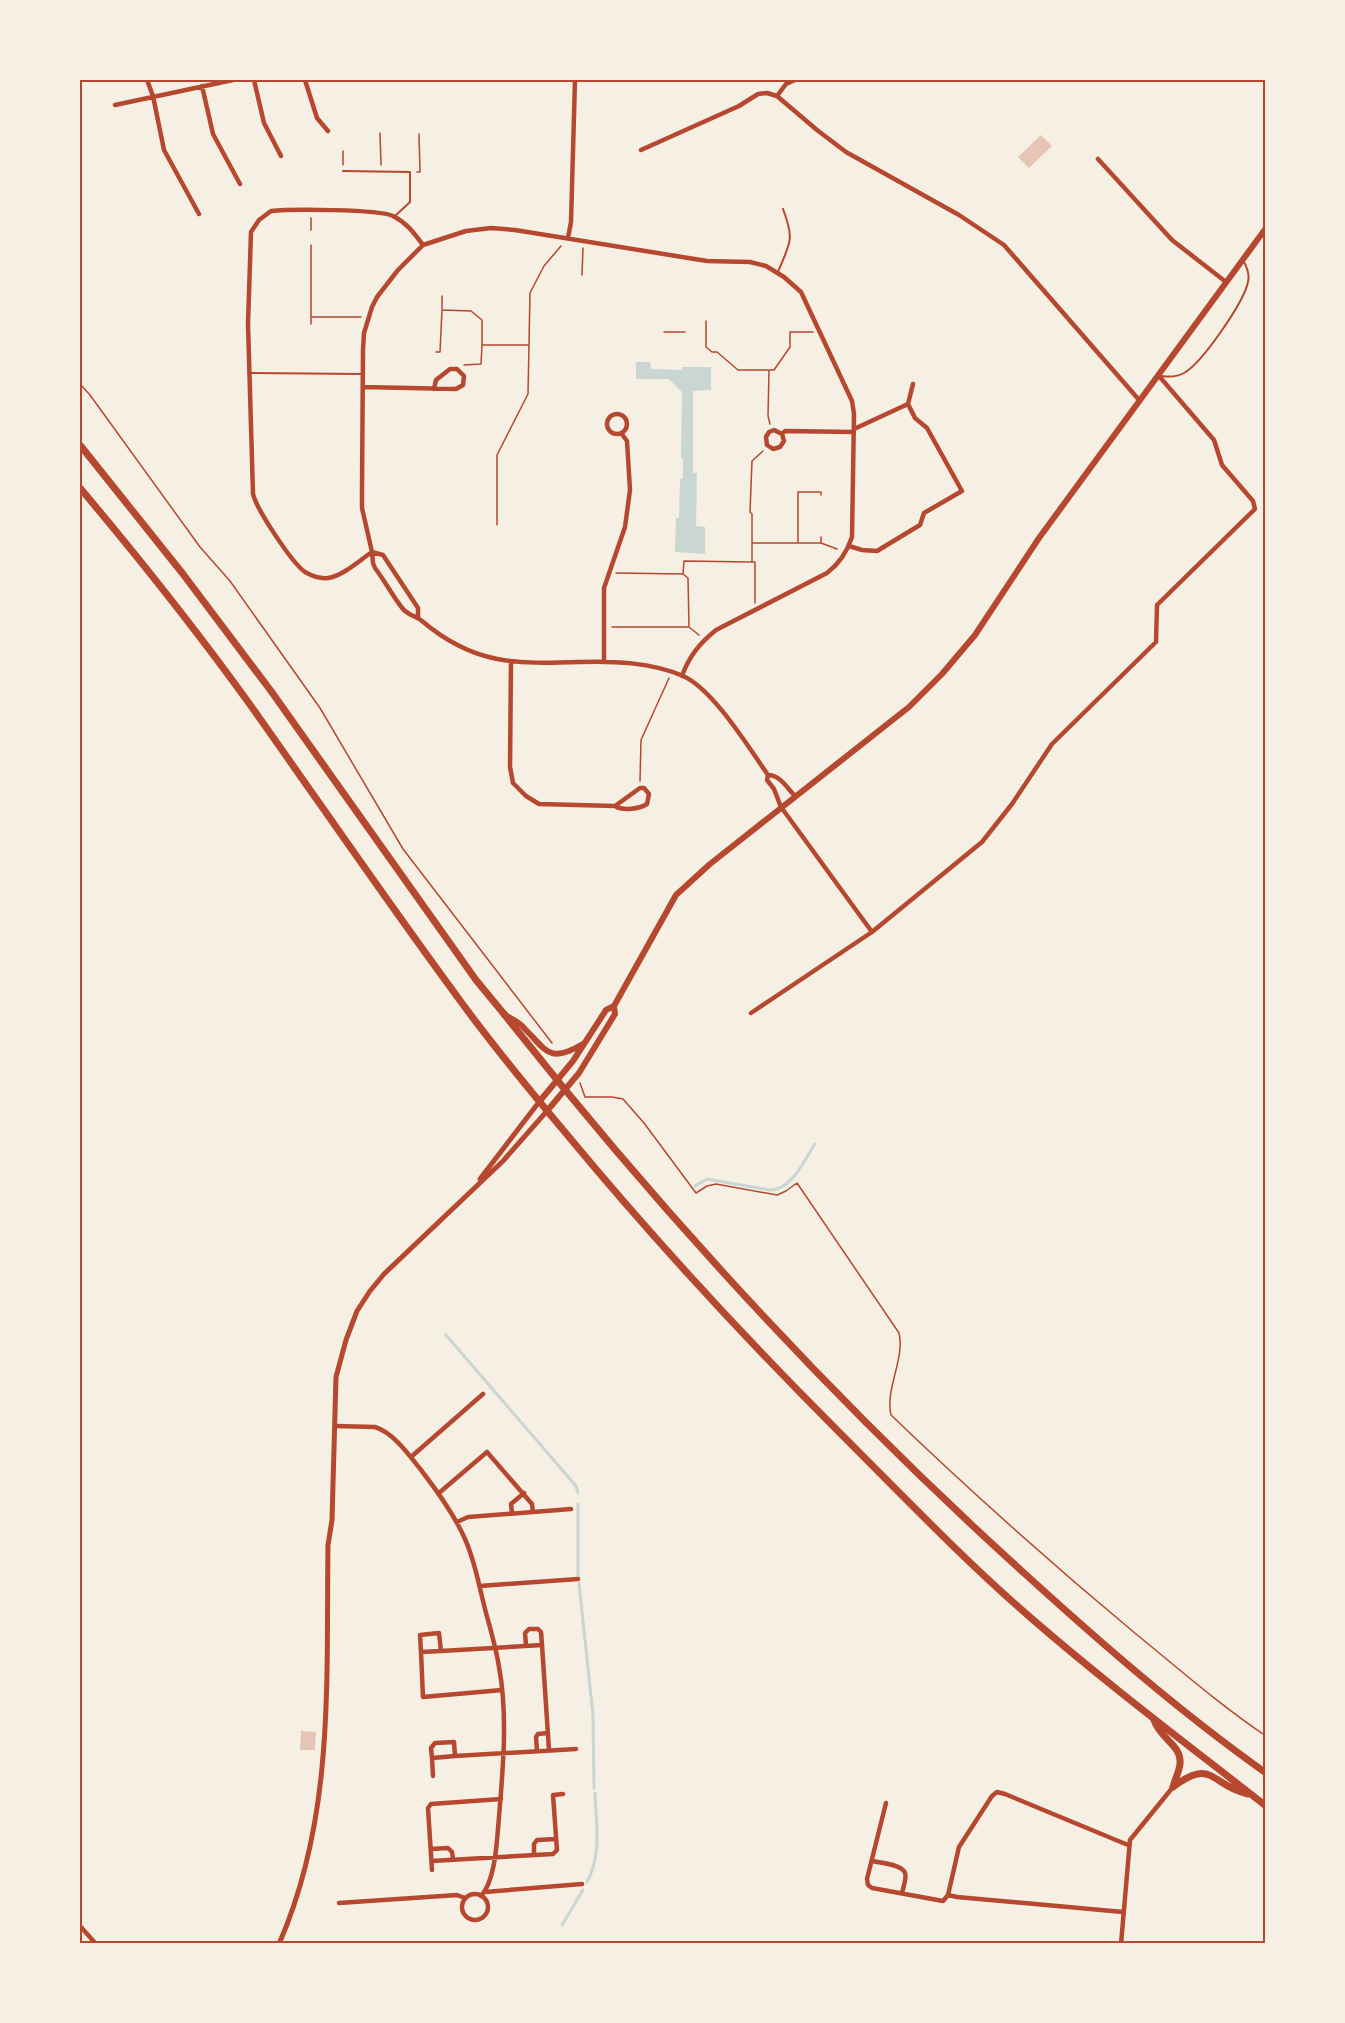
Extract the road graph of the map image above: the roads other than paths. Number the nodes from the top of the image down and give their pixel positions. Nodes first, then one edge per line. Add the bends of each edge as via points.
1 (147, 80) edge
2 (233, 80) edge
3 (254, 80) edge
4 (305, 80) edge
5 (575, 80) edge
6 (795, 80) edge
7 (202, 86) junction
8 (153, 96) junction
9 (777, 96) junction
10 (115, 105) dead end
11 (328, 131) dead end
12 (641, 150) dead end
13 (281, 156) dead end
14 (1098, 159) dead end
15 (343, 171) road end
16 (240, 184) dead end
17 (783, 209) dead end
18 (199, 214) dead end
19 (394, 217) junction
20 (1266, 228) edge
21 (568, 238) junction
22 (423, 245) junction
23 (1243, 260) junction
24 (778, 272) junction
25 (1226, 282) junction
26 (250, 373) junction
27 (363, 374) junction
28 (1159, 376) junction
29 (913, 384) dead end
30 (363, 387) junction
31 (434, 389) junction
32 (1140, 401) junction
33 (909, 404) junction
34 (854, 431) junction
35 (621, 433) junction
36 (782, 434) junction
37 (80, 445) edge
38 (80, 488) edge
39 (849, 546) junction
40 (372, 552) junction
41 (418, 617) junction
42 (511, 662) junction
43 (604, 662) junction
44 (682, 676) junction
45 (768, 775) junction
46 (795, 796) junction
47 (615, 806) junction
48 (781, 807) junction
49 (872, 932) junction
50 (614, 1006) junction
51 (751, 1013) dead end
52 (504, 1014) junction
53 (584, 1044) junction
54 (557, 1081) junction
55 (564, 1090) junction
56 (539, 1102) junction
57 (547, 1111) junction
58 (477, 1184) junction
59 (483, 1394) dead end
60 (335, 1426) junction
61 (411, 1457) junction
62 (439, 1493) junction
63 (524, 1493) junction
64 (572, 1509) dead end
65 (533, 1512) junction
66 (512, 1513) junction
67 (457, 1522) junction
68 (578, 1579) dead end
69 (480, 1586) junction
70 (526, 1645) junction
71 (542, 1645) junction
72 (495, 1647) junction
73 (441, 1651) junction
74 (421, 1652) junction
75 (502, 1690) junction
76 (1154, 1720) junction
77 (548, 1733) junction
78 (576, 1749) dead end
79 (537, 1750) junction
80 (549, 1750) junction
81 (502, 1752) junction
82 (455, 1755) junction
83 (432, 1758) junction
84 (1266, 1773) edge
85 (433, 1776) dead end
86 (1173, 1787) junction
87 (563, 1794) dead end
88 (1252, 1795) junction
89 (501, 1799) junction
90 (886, 1803) dead end
91 (1266, 1806) edge
92 (556, 1839) junction
93 (1128, 1845) junction
94 (431, 1850) junction
95 (534, 1855) junction
96 (495, 1856) junction
97 (453, 1859) junction
98 (432, 1861) junction
99 (872, 1861) junction
100 (432, 1870) dead end
101 (582, 1884) dead end
102 (434, 1888) dead end
103 (902, 1893) junction
104 (483, 1894) junction
105 (948, 1894) junction
106 (434, 1896) junction
107 (465, 1898) junction
108 (339, 1903) dead end
109 (1123, 1912) junction
110 (80, 1926) edge
111 (96, 1944) edge
112 (279, 1944) edge
113 (1120, 1944) edge

1 - 8 street
2 - 7 street
3 - 13 street via 264,123
4 - 11 street via 317,118
5 - 21 street
6 - 9 street
7 - 8 street
7 - 16 street via 213,134
8 - 10 street
8 - 18 street via 164,150
9 - 12 street via 758,94
9 - 32 street via 846,152 958,214 1004,245
14 - 25 street via 1172,240
15 - 19 lane via 410,172 410,202
17 - 24 lane via 791,238
19 - 22 street via 411,228
19 - 26 street via 382,212 311,211 271,212 259,220 251,232
20 - 23 main road
21 - 22 street via 482,229
21 - 24 street via 707,261 750,262
22 - 27 street via 377,297 364,333
23 - 25 main road
23 - 28 lane via 1249,275 1244,294 1201,358 1185,373
24 - 34 street via 801,292 852,401
25 - 28 main road
26 - 27 lane
26 - 40 street via 253,494 265,519 302,569 315,577 337,575
27 - 30 street
28 - 32 main road
28 - 49 street via 1214,440 1222,465 1253,501 1254,508 1157,605 1156,642 1052,744 982,842
29 - 33 street
30 - 31 street
30 - 40 street via 362,508
31 - 31 street via 459,389 464,379 453,368 435,380
32 - 46 main road via 1039,538 975,635 942,674 909,707
33 - 34 street
33 - 39 street via 962,491 924,513 920,525 877,551
34 - 36 street
34 - 39 street
35 - 35 street via 615,434 608,428 608,420 614,414 627,419
35 - 43 street via 627,441 630,490 628,515 604,588
36 - 36 street via 776,430 767,434 769,447 782,446
37 - 52 main road via 271,691
38 - 56 main road via 250,704 373,882
39 - 44 street via 827,573 703,640
40 - 41 street via 373,563 404,610
40 - 41 street via 383,555 418,608
41 - 42 street via 458,647
42 - 43 street
42 - 47 street via 513,783 539,804
43 - 44 street via 638,665
44 - 45 street via 702,689
45 - 46 street via 774,775
45 - 48 street
46 - 48 main road
47 - 47 street via 646,805 649,794 640,788
48 - 49 street
48 - 50 main road via 680,890
49 - 51 street
50 - 53 main road via 606,1010
50 - 55 main road via 615,1014
52 - 53 main road via 518,1022 548,1052 564,1053
52 - 54 main road
53 - 54 main road
54 - 55 main road
54 - 56 main road
55 - 57 main road
55 - 84 main road via 629,1169 778,1334 910,1468 1095,1636
56 - 57 main road
56 - 58 street
57 - 58 street
57 - 76 main road via 694,1280 800,1394 1003,1592
58 - 60 street via 384,1274 361,1304 338,1370
59 - 61 street
60 - 61 street via 381,1429
60 - 112 street via 328,1545 325,1747 320,1795 304,1876
61 - 62 street
62 - 63 street via 487,1452
62 - 67 street
63 - 65 street
63 - 66 street via 512,1504
64 - 65 street
65 - 66 street
66 - 67 street via 468,1517
67 - 69 street
68 - 69 street
69 - 72 street
70 - 71 street
70 - 71 street via 525,1633 538,1629
70 - 72 street
71 - 77 street
72 - 73 street
72 - 75 street
73 - 74 street
73 - 74 street via 439,1633 420,1635
74 - 75 street via 423,1696
75 - 81 street
76 - 86 main road via 1157,1731 1174,1746 1180,1758
76 - 88 main road
77 - 79 street via 536,1737
77 - 80 street
78 - 80 street
79 - 80 street
79 - 81 street
81 - 82 street
81 - 89 street
82 - 83 street
82 - 83 street via 454,1742 435,1743
83 - 85 street
86 - 88 main road via 1192,1774 1203,1773
86 - 93 street via 1134,1832
87 - 92 street via 553,1795
88 - 91 main road
89 - 94 street via 431,1804
89 - 96 street
90 - 99 street
92 - 95 street via 537,1840
92 - 95 street via 553,1854
93 - 105 street via 997,1792 959,1847
93 - 109 street
94 - 97 street via 448,1848
94 - 98 street
95 - 96 street
96 - 97 street
96 - 104 street
97 - 98 street
98 - 100 street
99 - 103 street via 904,1870
99 - 103 street via 868,1885
101 - 104 street
102 - 106 street
103 - 105 street via 943,1901
104 - 107 street
104 - 107 street via 488,1910 477,1920 463,1913
105 - 109 street
106 - 107 street via 458,1894
106 - 108 street
109 - 113 street
110 - 111 street

